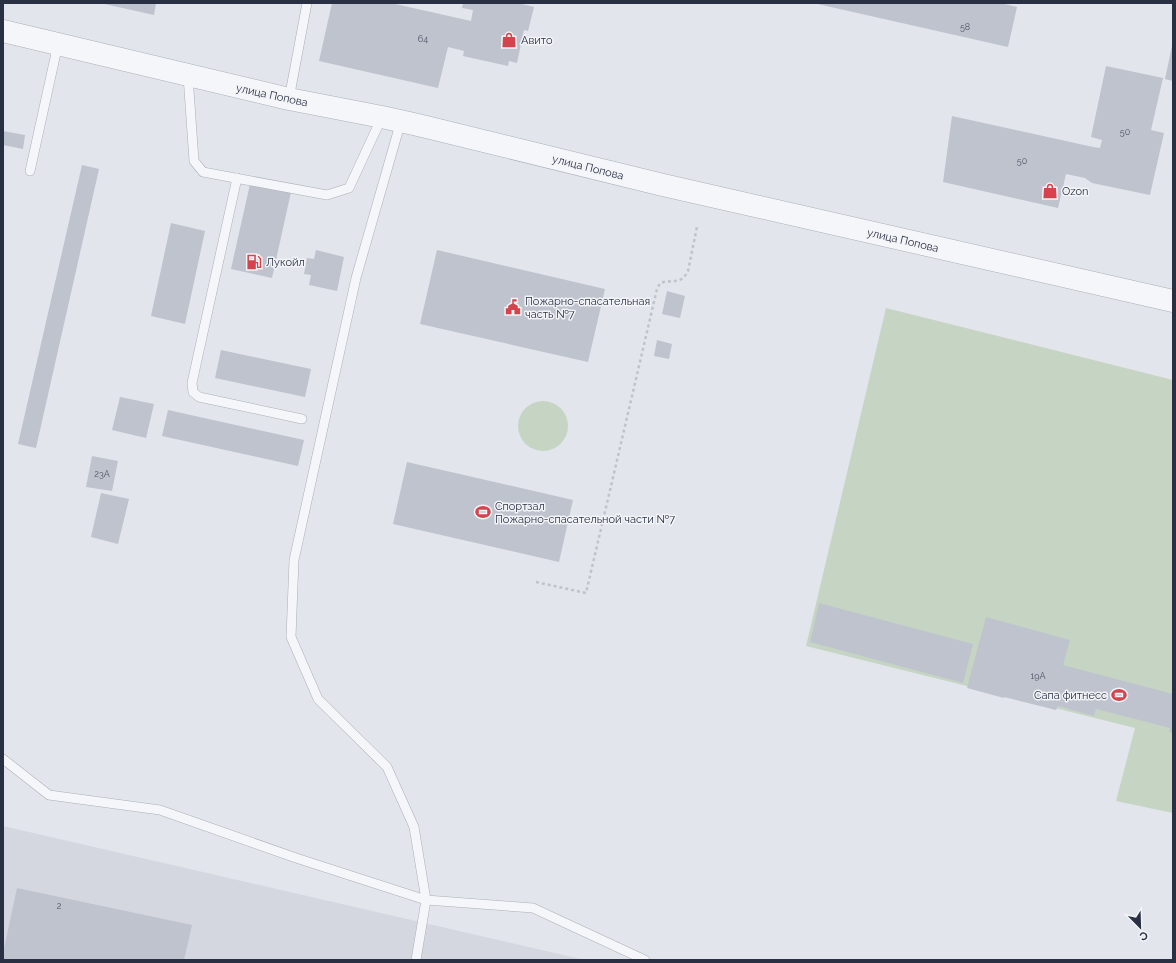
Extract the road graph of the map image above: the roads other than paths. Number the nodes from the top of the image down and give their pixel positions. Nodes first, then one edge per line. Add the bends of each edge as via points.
1 (307, 3) edge
2 (3, 31) edge
3 (58, 44) junction
4 (188, 76) junction
5 (289, 100) junction
6 (391, 119) junction
7 (30, 171) dead end
8 (237, 178) junction
9 (1173, 301) edge
10 (302, 419) dead end
11 (3, 759) edge
12 (426, 900) junction
13 (416, 960) edge
14 (645, 960) edge

1 - 5 lane
2 - 3 street, улица Попова
3 - 4 street, улица Попова
3 - 7 lane
4 - 5 street, улица Попова
4 - 8 lane via 194,161 204,172
5 - 6 street, улица Попова
6 - 8 lane via 349,188 327,195
6 - 9 street, улица Попова via 663,185
6 - 12 lane via 294,560 291,637 318,700 387,767 414,827
8 - 10 lane via 192,383 193,392 199,397
11 - 12 lane via 49,795 160,810
12 - 13 lane
12 - 14 lane via 533,908

